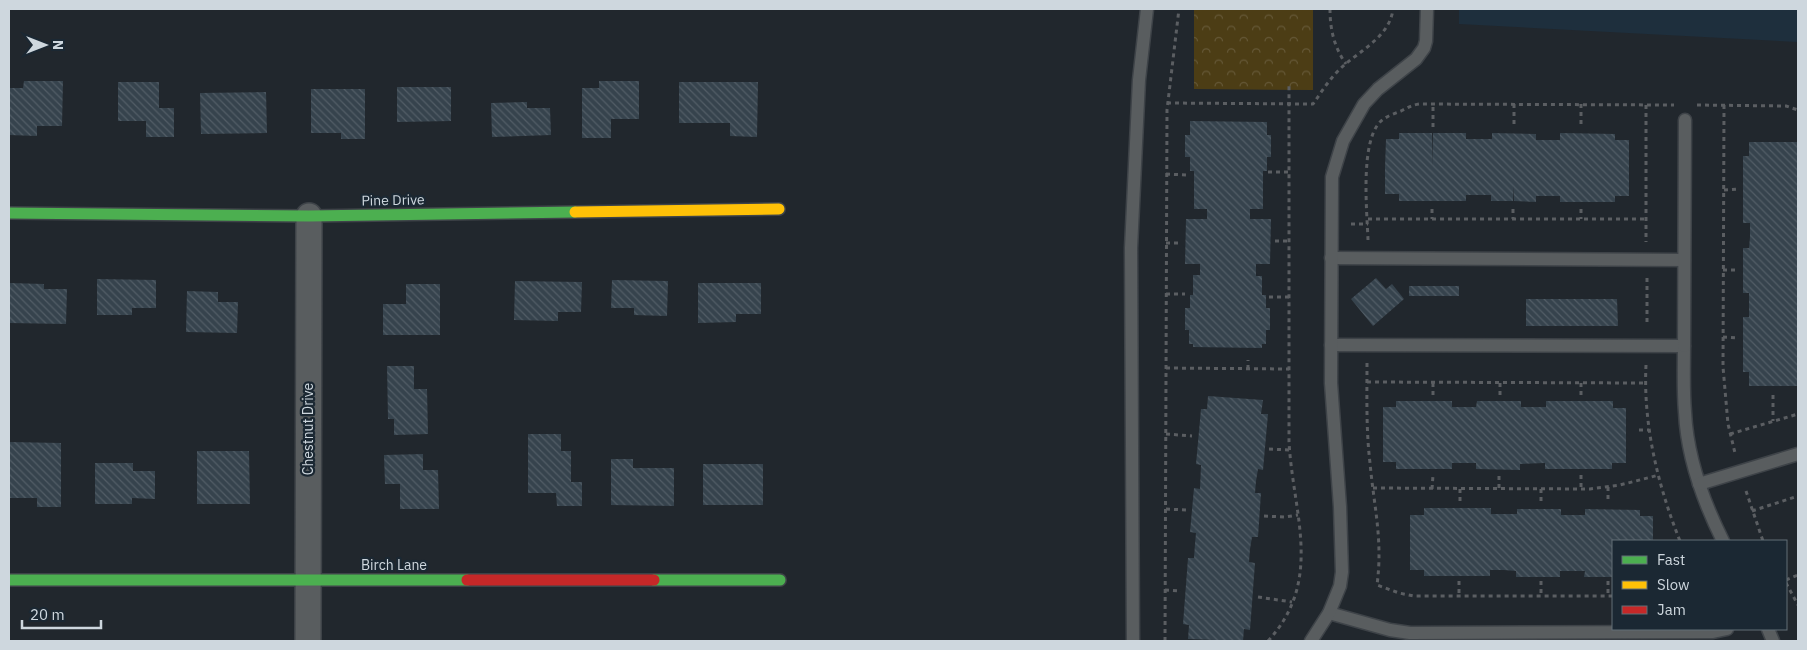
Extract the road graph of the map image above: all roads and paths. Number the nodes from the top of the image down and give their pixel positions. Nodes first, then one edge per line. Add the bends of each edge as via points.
1 (1147, 9) edge
2 (1179, 9) edge
3 (1330, 9) edge
4 (1393, 9) edge
5 (1427, 9) edge
6 (1346, 64) junction
7 (1289, 84) dead end
8 (1168, 103) junction
9 (1289, 103) junction
10 (1433, 104) junction
11 (1514, 104) junction
12 (1581, 104) junction
13 (1646, 105) junction
14 (1675, 105) dead end
15 (1695, 105) dead end
16 (1724, 105) junction
17 (1798, 110) edge
18 (1685, 120) dead end
19 (1433, 127) dead end
20 (1514, 127) dead end
21 (1581, 128) dead end
22 (1366, 171) junction
23 (1268, 172) dead end
24 (1289, 172) junction
25 (1371, 172) dead end
26 (1166, 174) junction
27 (1186, 175) dead end
28 (1738, 189) dead end
29 (1724, 190) junction
30 (779, 209) dead end
31 (1432, 209) dead end
32 (1513, 209) dead end
33 (1581, 209) dead end
34 (9, 213) edge
35 (309, 216) junction
36 (1368, 219) junction
37 (1432, 219) junction
38 (1513, 219) junction
39 (1581, 219) junction
40 (1645, 219) junction
41 (1275, 241) dead end
42 (1289, 241) junction
43 (1166, 243) junction
44 (1179, 243) dead end
45 (1331, 258) junction
46 (1369, 258) junction
47 (1647, 260) junction
48 (1684, 260) junction
49 (1723, 270) junction
50 (1738, 270) dead end
51 (1166, 294) junction
52 (1185, 294) dead end
53 (1269, 297) dead end
54 (1289, 297) junction
55 (1723, 338) junction
56 (1739, 338) dead end
57 (1331, 344) junction
58 (1367, 345) junction
59 (1647, 346) junction
60 (1684, 346) junction
61 (1248, 360) dead end
62 (1166, 368) junction
63 (1248, 369) junction
64 (1289, 369) junction
65 (1367, 382) junction
66 (1433, 383) junction
67 (1500, 383) junction
68 (1582, 383) junction
69 (1646, 383) junction
70 (1581, 395) dead end
71 (1773, 395) dead end
72 (1433, 396) dead end
73 (1500, 396) dead end
74 (1798, 414) edge
75 (1773, 422) junction
76 (1639, 430) dead end
77 (1649, 430) junction
78 (1166, 434) junction
79 (1730, 434) junction
80 (1192, 436) dead end
81 (1269, 449) dead end
82 (1290, 450) junction
83 (1798, 454) edge
84 (1740, 472) junction
85 (1433, 475) dead end
86 (1581, 475) dead end
87 (1658, 475) junction
88 (1499, 476) dead end
89 (1699, 484) junction
90 (1608, 487) junction
91 (1373, 488) junction
92 (1432, 488) junction
93 (1460, 488) junction
94 (1499, 488) junction
95 (1541, 489) junction
96 (1581, 489) junction
97 (1798, 496) edge
98 (1608, 503) dead end
99 (1460, 504) dead end
100 (1541, 504) dead end
101 (1166, 509) junction
102 (1187, 510) dead end
103 (1752, 511) junction
104 (1298, 515) junction
105 (1264, 516) dead end
106 (1680, 540) edge
107 (1723, 540) edge
108 (1763, 540) edge
109 (1798, 575) edge
110 (9, 580) edge
111 (308, 580) junction
112 (780, 580) dead end
113 (1459, 581) dead end
114 (1541, 581) dead end
115 (1608, 581) dead end
116 (1787, 581) edge
117 (1787, 584) edge
118 (1165, 590) junction
119 (1180, 591) dead end
120 (1459, 596) junction
121 (1541, 596) junction
122 (1608, 596) junction
123 (1612, 596) edge
124 (1258, 597) dead end
125 (1292, 602) junction
126 (1798, 605) edge
127 (1329, 613) junction
128 (1722, 630) edge
129 (308, 641) edge
130 (1133, 641) edge
131 (1165, 641) edge
132 (1268, 641) edge
133 (1311, 641) edge

1 - 130 lane via 1139,80 1131,248
2 - 8 path
3 - 6 path via 1336,47
4 - 6 path via 1386,28
5 - 45 lane via 1426,41 1421,53 1364,104 1338,154 1332,177
6 - 9 path via 1331,78 1313,104
7 - 9 path
8 - 9 path
8 - 26 path
9 - 24 path
10 - 11 path
10 - 19 path
10 - 22 path via 1415,105 1382,120 1371,142
11 - 12 path
11 - 20 path
12 - 13 path
12 - 21 path
13 - 14 path
13 - 40 path
15 - 16 path
16 - 17 path via 1786,106
16 - 29 path
18 - 48 lane
22 - 25 path
22 - 36 path
23 - 24 path
24 - 42 path
26 - 27 path
26 - 43 path
28 - 29 path
29 - 49 path
30 - 35 street, Pine Drive
31 - 37 path
32 - 38 path
33 - 39 path
34 - 35 street, Pine Drive
35 - 111 street, Chestnut Drive
36 - 37 path
36 - 46 path
37 - 38 path
38 - 39 path
39 - 40 path
40 - 47 path
41 - 42 path
42 - 54 path
43 - 44 path
43 - 51 path
45 - 46 lane
45 - 57 lane
46 - 47 lane
47 - 48 lane
47 - 59 path
48 - 60 lane
49 - 50 path
49 - 55 path
51 - 52 path
51 - 62 path
53 - 54 path
54 - 64 path
55 - 56 path
55 - 79 path
57 - 58 lane
57 - 127 lane via 1342,572
58 - 59 lane
58 - 65 path
59 - 60 lane
59 - 69 path
60 - 89 lane via 1685,412
61 - 63 path
62 - 63 path
62 - 78 path
63 - 64 path
64 - 82 path
65 - 66 path
65 - 91 path via 1367,432
66 - 67 path
66 - 72 path
67 - 68 path
67 - 73 path
68 - 69 path
68 - 70 path
69 - 77 path
71 - 75 path
74 - 75 path
75 - 79 path
76 - 77 path
77 - 87 path
78 - 80 path
78 - 101 path
79 - 84 path
81 - 82 path
82 - 104 path
83 - 84 lane
84 - 89 lane
84 - 103 path
85 - 92 path
86 - 96 path
87 - 90 path
87 - 106 path
88 - 94 path
89 - 107 lane
90 - 96 path
90 - 98 path
91 - 92 path
91 - 120 path via 1380,537 1377,585 1414,596
92 - 93 path
93 - 94 path
93 - 99 path
94 - 95 path
95 - 96 path
95 - 100 path
97 - 103 path
101 - 102 path
101 - 118 path
103 - 108 path
104 - 105 path
104 - 125 path via 1302,557 1299,584
109 - 116 path
110 - 111 street, Birch Lane
111 - 112 street, Birch Lane
111 - 129 street, Chestnut Drive
113 - 120 path
114 - 121 path
115 - 122 path
117 - 126 path
118 - 119 path
118 - 131 path
120 - 121 path
121 - 122 path
122 - 123 path
124 - 125 path
125 - 132 path
127 - 128 lane via 1410,633
127 - 133 lane

